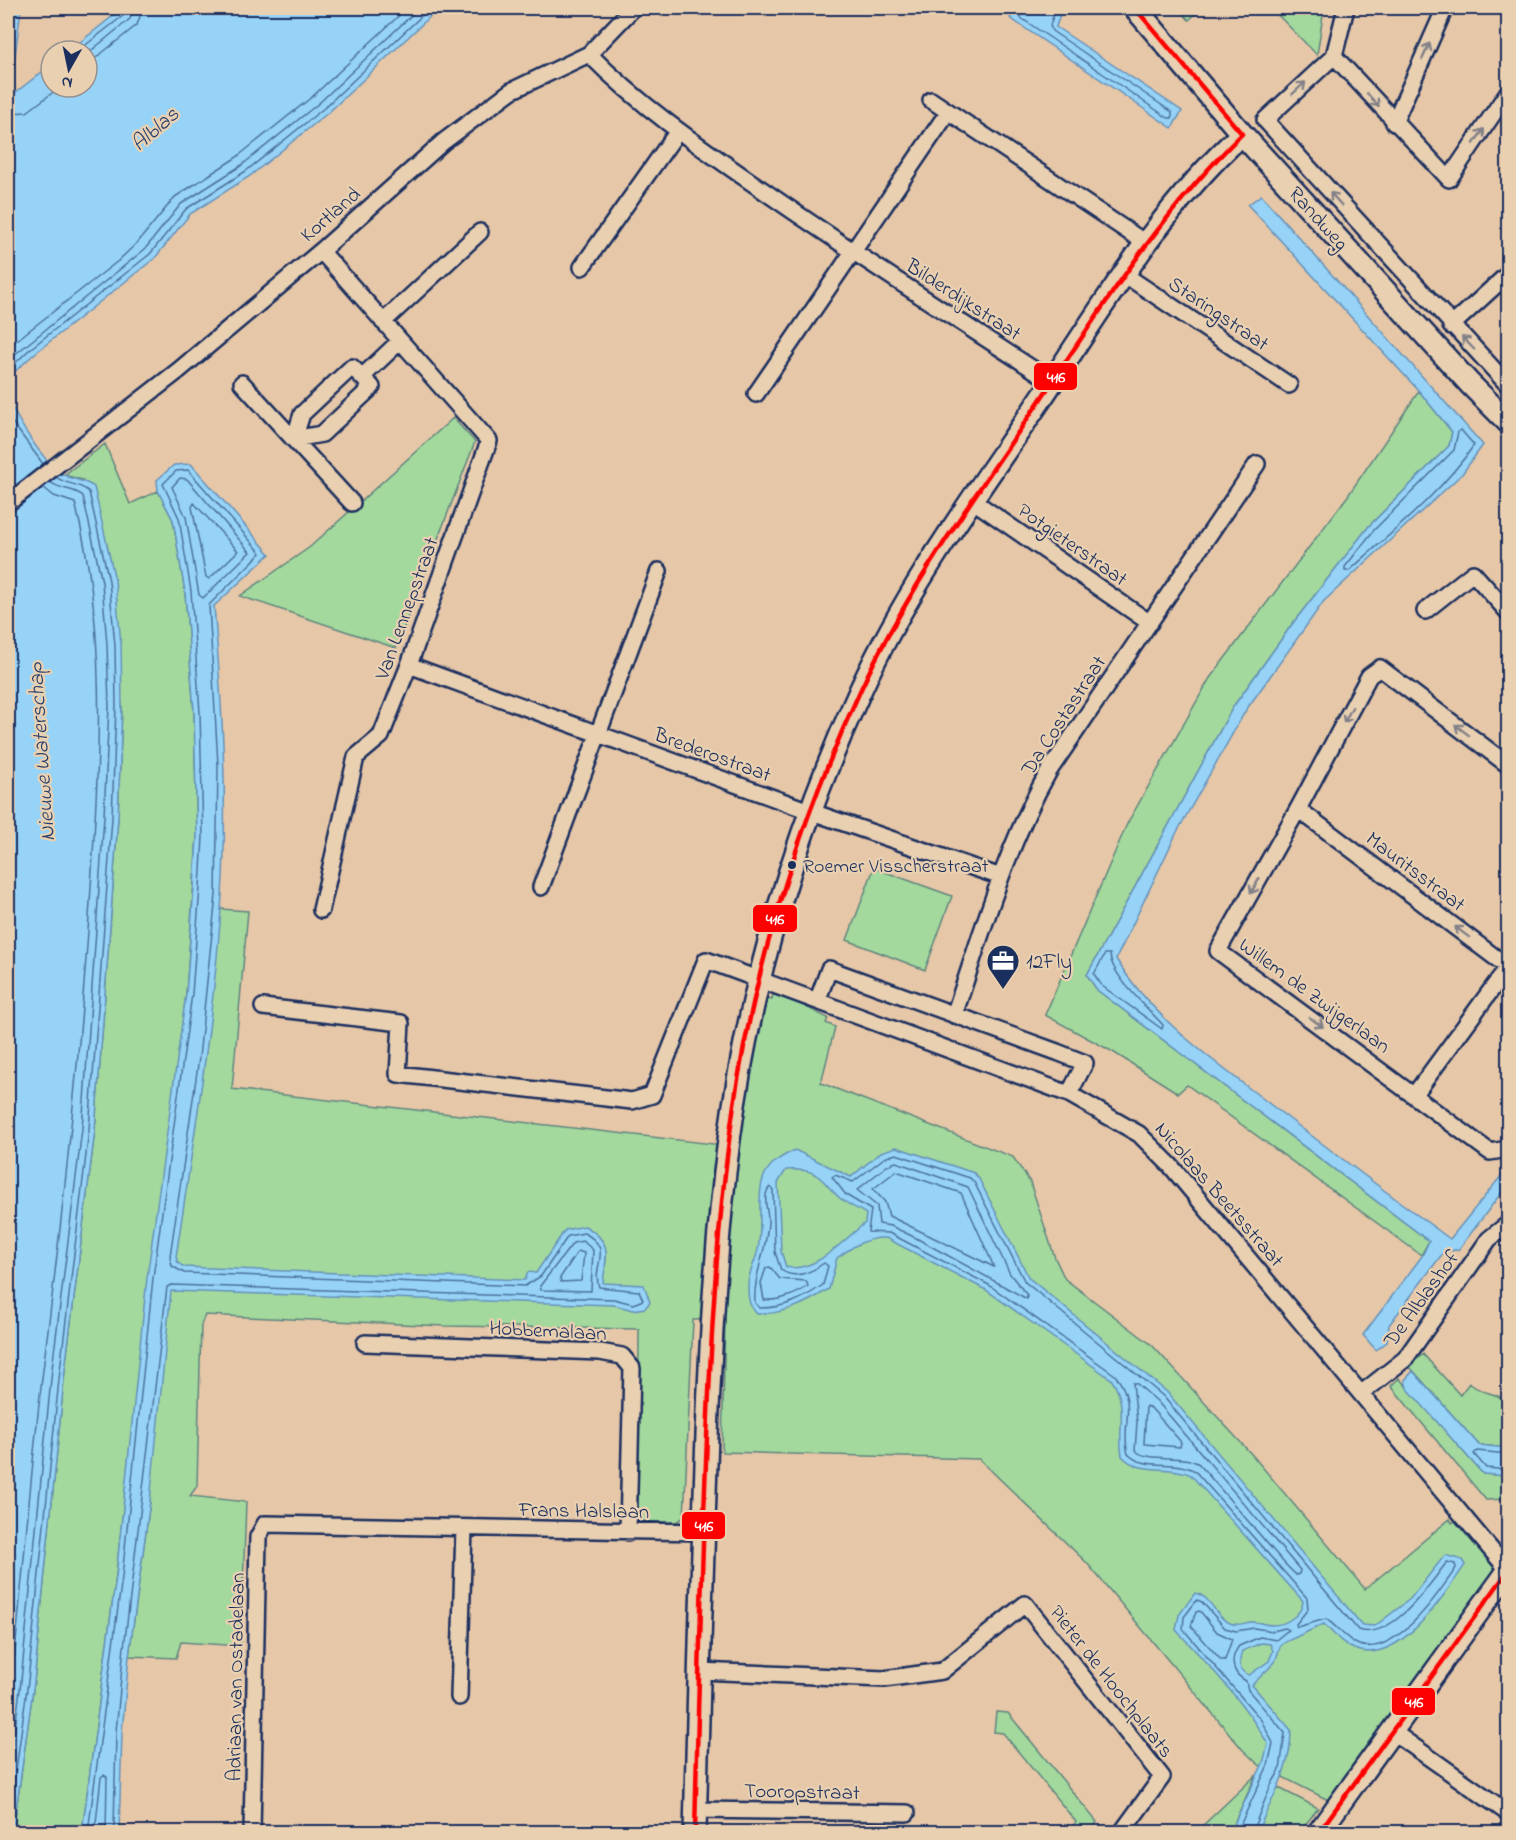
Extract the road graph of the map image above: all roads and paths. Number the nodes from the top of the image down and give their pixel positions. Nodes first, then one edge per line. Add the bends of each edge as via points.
1 (633, 8) edge
2 (1135, 8) edge
3 (1346, 8) edge
4 (1445, 8) edge
5 (589, 54) junction
6 (1334, 57) junction
7 (1509, 92) edge
8 (931, 100) dead end
9 (942, 121) dead end
10 (1394, 123) junction
11 (678, 131) junction
12 (1242, 134) junction
13 (480, 232) dead end
14 (1147, 244) junction
15 (321, 251) junction
16 (852, 252) junction
17 (582, 267) dead end
18 (1509, 274) edge
19 (1125, 275) junction
20 (383, 322) junction
21 (1451, 326) junction
22 (400, 341) junction
23 (362, 377) junction
24 (1053, 382) junction
25 (242, 383) dead end
26 (1289, 385) dead end
27 (1509, 385) edge
28 (756, 394) dead end
29 (1509, 422) edge
30 (294, 439) junction
31 (1257, 464) dead end
32 (972, 500) junction
33 (8, 503) edge
34 (352, 503) dead end
35 (659, 571) dead end
36 (1507, 607) edge
37 (1425, 611) dead end
38 (1150, 623) junction
39 (409, 665) junction
40 (600, 735) junction
41 (1509, 765) edge
42 (1298, 809) junction
43 (812, 812) junction
44 (1001, 877) junction
45 (541, 887) dead end
46 (321, 910) dead end
47 (1508, 967) edge
48 (761, 979) junction
49 (818, 999) junction
50 (263, 1008) dead end
51 (954, 1015) junction
52 (1069, 1094) junction
53 (1415, 1094) junction
54 (1509, 1149) edge
55 (1509, 1224) edge
56 (364, 1343) dead end
57 (1362, 1393) junction
58 (265, 1524) joint
59 (464, 1528) junction
60 (628, 1532) junction
61 (703, 1532) junction
62 (1509, 1570) edge
63 (699, 1671) junction
64 (459, 1697) dead end
65 (1393, 1732) junction
66 (696, 1810) junction
67 (1509, 1813) edge
68 (907, 1814) dead end
69 (252, 1833) edge
70 (695, 1833) edge
71 (1122, 1833) edge
72 (1319, 1833) edge

1 - 5 street, Kortland
2 - 12 street, Randweg
3 - 6 street
10 -> 4 street
5 - 11 street, Bilderdijkstraat
5 - 15 street, Kortland via 511,91 443,142
6 -> 10 street
21 -> 6 street, Randweg via 1265,120
10 -> 7 street via 1449,179
8 - 14 street
9 - 16 street
11 - 16 street, Bilderdijkstraat
11 - 17 street
12 - 14 street via 1208,165
12 - 29 street, Randweg
13 - 20 street
14 - 19 street
15 - 20 street, Van Lennepstraat
15 - 33 street, Kortland via 178,371
16 - 24 street, Bilderdijkstraat
16 - 28 street
18 - 21 street
19 - 24 street
19 - 26 street, Staringstraat
20 - 22 street, Van Lennepstraat
27 -> 21 street, Randweg
22 - 23 street
22 - 39 street, Van Lennepstraat via 489,441
23 - 30 street via 352,366 302,414
23 - 30 street via 372,387 321,434
24 - 32 street
25 - 30 street
30 - 34 street
31 - 38 street, Da Costastraat
32 - 38 street, Potgieterstraat
32 - 43 street via 914,590 862,686
35 - 40 street
36 - 37 street via 1473,573
38 - 44 street, Da Costastraat via 1049,771 1031,803
39 - 40 street, Brederostraat
39 - 46 street, Van Lennepstraat via 381,736 356,757
40 - 43 street, Brederostraat
40 - 45 street
41 -> 42 street, Willem de Zwijgerlaan via 1380,668 1369,676
47 -> 42 street, Mauritsstraat
42 -> 53 street, Willem de Zwijgerlaan via 1218,951
43 - 44 street, Brederostraat
43 - 48 street
44 - 51 street, Da Costastraat
47 - 53 street
48 - 49 street, Nicolaas Beetsstraat
48 - 50 street via 706,960 652,1095 632,1101 398,1074 401,1023
48 - 61 street via 729,1140 711,1337
49 - 51 street via 829,969
49 - 52 street, Nicolaas Beetsstraat
51 - 52 street via 1085,1063
52 - 57 street, Nicolaas Beetsstraat via 1139,1134 1170,1165
53 - 54 street, Willem de Zwijgerlaan via 1490,1152
55 - 57 street, De Alblashof via 1489,1239 1405,1359
56 - 60 street, Hobbemalaan via 622,1356 632,1368
57 - 62 street, Nicolaas Beetsstraat
58 - 59 street, Frans Halslaan
58 - 69 street, Adriaan van Ostadelaan via 258,1537
59 - 60 street, Frans Halslaan
59 - 64 street
60 - 61 street, Frans Halslaan
61 - 63 street
62 - 65 street
63 - 66 street
63 - 71 street, Pieter de Hoochplaats via 884,1679 942,1671 1024,1605 1162,1778
65 - 67 street
65 - 72 street
66 - 68 street, Tooropstraat
66 - 70 street

